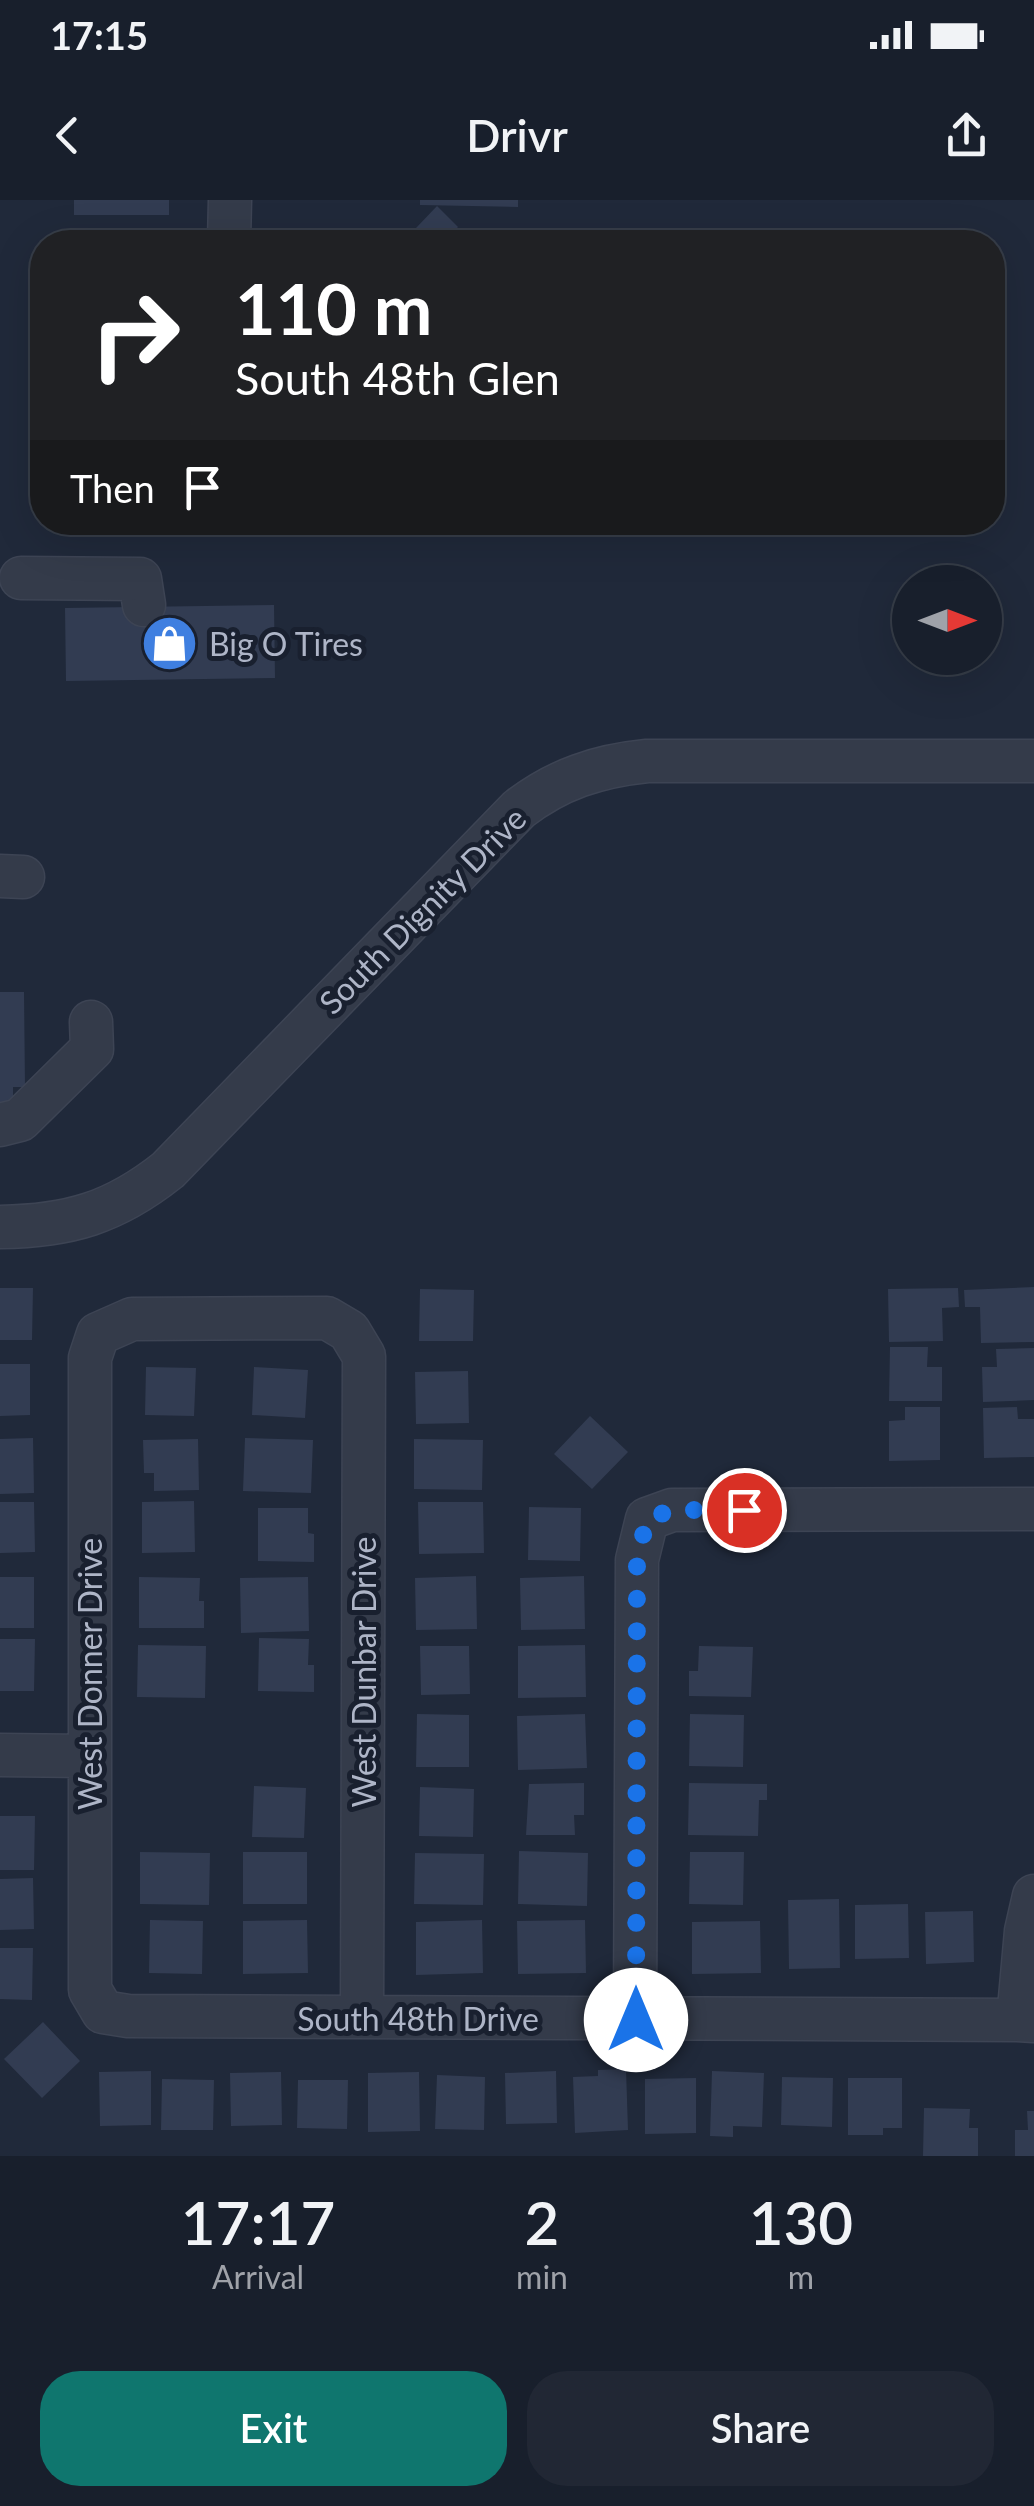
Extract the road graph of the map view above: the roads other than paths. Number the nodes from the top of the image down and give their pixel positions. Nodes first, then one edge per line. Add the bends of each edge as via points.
1 (230, 200) edge
2 (229, 230) edge
3 (21, 578) dead end
4 (144, 605) dead end
5 (1034, 761) edge
6 (90, 1022) dead end
7 (0, 1125) edge
8 (0, 1227) edge
9 (98, 1334) joint
10 (1034, 1509) edge
11 (0, 1755) edge
12 (88, 1756) junction
13 (1034, 1896) edge
14 (102, 2012) joint
15 (362, 2018) junction
16 (636, 2020) junction
17 (1026, 2021) edge

1 - 2 street
3 - 4 street via 140,579
5 - 8 street, South Dignity Drive via 647,761 610,764 546,788 168,1170 134,1197 64,1222
6 - 7 street via 92,1048 20,1120
9 - 12 street, West Donner Drive via 90,1358
9 - 15 street, West Dunbar Drive via 132,1319 328,1318 349,1331 364,1356
10 - 16 street via 672,1510 647,1519 637,1560
11 - 12 street
12 - 14 street, West Donner Drive via 90,1990
13 - 17 street via 1026,1931
14 - 15 street, South 48th Drive
15 - 16 street, South 48th Drive
16 - 17 street, South 48th Drive

